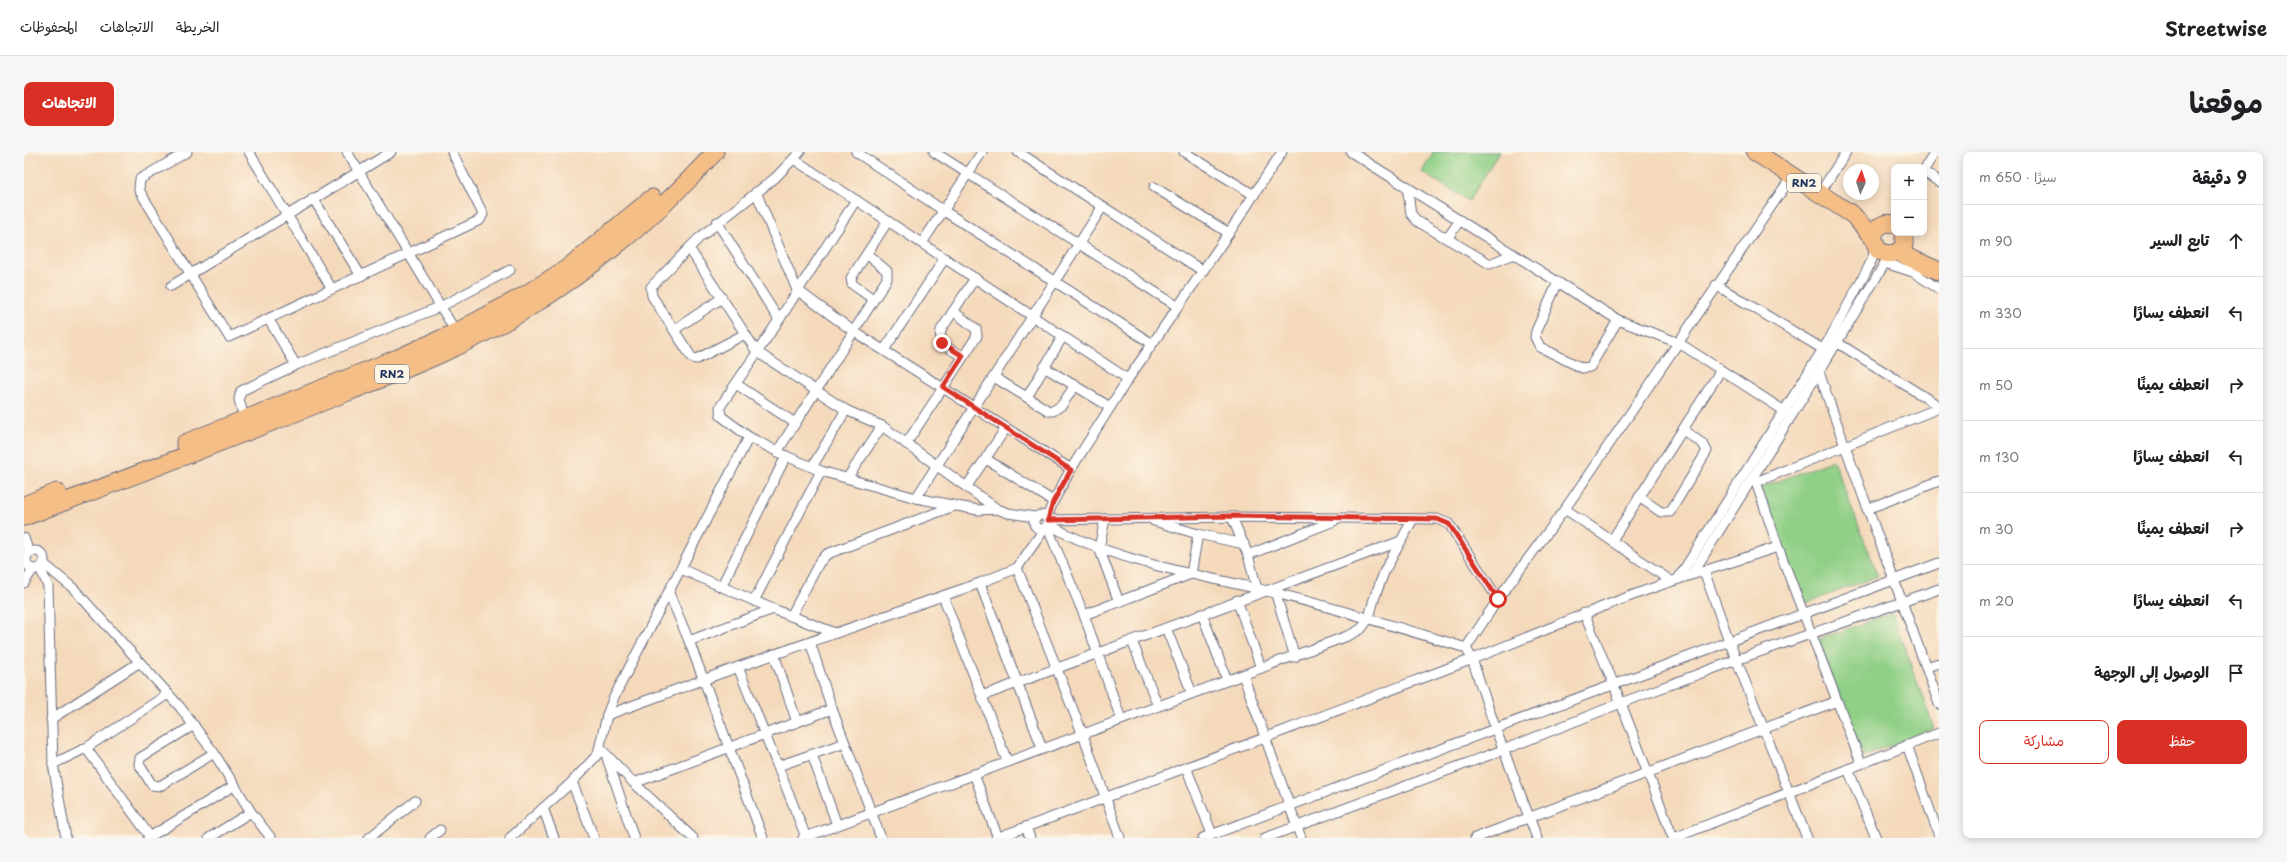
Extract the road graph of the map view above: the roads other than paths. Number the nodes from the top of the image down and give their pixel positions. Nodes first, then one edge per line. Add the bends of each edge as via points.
1 (187, 152) edge
2 (249, 152) edge
3 (347, 152) edge
4 (391, 152) edge
5 (699, 152) edge
6 (715, 152) edge
7 (856, 152) edge
8 (934, 152) edge
9 (982, 152) edge
10 (1018, 152) edge
11 (1184, 152) edge
12 (1282, 152) edge
13 (1351, 152) edge
14 (1846, 152) edge
15 (1935, 152) edge
16 (455, 153) edge
17 (1760, 153) edge
18 (798, 156) edge
19 (1927, 166) edge
20 (359, 171) junction
21 (1927, 173) edge
22 (968, 174) junction
23 (1792, 176) junction
24 (1939, 182) edge
25 (1407, 186) junction
26 (1154, 187) dead end
27 (756, 192) junction
28 (1820, 193) junction
29 (1254, 195) junction
30 (313, 198) junction
31 (856, 200) junction
32 (1103, 206) junction
33 (944, 211) junction
34 (286, 214) junction
35 (1460, 220) junction
36 (888, 221) junction
37 (717, 222) junction
38 (1889, 230) edge
39 (1229, 233) junction
40 (1447, 239) junction
41 (922, 243) junction
42 (1079, 245) junction
43 (689, 248) junction
44 (409, 253) junction
45 (867, 254) junction
46 (1513, 254) junction
47 (1892, 256) junction
48 (945, 258) junction
49 (1936, 269) edge
50 (510, 270) dead end
51 (1203, 271) junction
52 (191, 274) junction
53 (361, 276) junction
54 (975, 278) junction
55 (1055, 281) junction
56 (1558, 282) junction
57 (1716, 285) junction
58 (171, 286) dead end
59 (1939, 288) edge
60 (332, 289) junction
61 (797, 290) junction
62 (722, 298) junction
63 (873, 299) junction
64 (442, 306) junction
65 (1177, 306) junction
66 (953, 312) junction
67 (1033, 316) junction
68 (269, 320) junction
69 (779, 320) junction
70 (1618, 320) junction
71 (674, 330) junction
72 (853, 331) junction
73 (456, 332) junction
74 (745, 334) junction
75 (1063, 336) junction
76 (1834, 340) junction
77 (1151, 343) junction
78 (1678, 343) junction
79 (884, 350) junction
80 (757, 352) junction
81 (1826, 352) junction
82 (963, 356) junction
83 (296, 365) junction
84 (1044, 366) junction
85 (1721, 370) junction
86 (1819, 372) junction
87 (994, 377) junction
88 (1128, 378) junction
89 (736, 384) junction
90 (1075, 385) junction
91 (943, 387) junction
92 (816, 391) junction
93 (1027, 397) junction
94 (974, 407) junction
95 (1110, 407) junction
96 (1939, 407) edge
97 (846, 410) junction
98 (1783, 410) junction
99 (1791, 415) junction
100 (795, 423) junction
101 (246, 426) junction
102 (882, 426) junction
103 (1006, 428) junction
104 (1683, 430) junction
105 (749, 437) junction
106 (906, 444) junction
107 (1844, 447) junction
108 (777, 452) junction
109 (786, 456) junction
110 (986, 458) junction
111 (937, 465) junction
112 (817, 469) junction
113 (1071, 470) junction
114 (1742, 475) junction
115 (848, 477) junction
116 (1754, 481) junction
117 (1939, 481) edge
118 (967, 486) junction
119 (1639, 497) junction
120 (916, 498) junction
121 (1053, 501) junction
122 (24, 505) edge
123 (955, 506) junction
124 (997, 509) junction
125 (1565, 509) junction
126 (1867, 509) junction
127 (1232, 516) junction
128 (24, 518) edge
129 (1147, 518) junction
130 (1105, 519) junction
131 (1339, 519) junction
132 (1413, 519) junction
133 (1042, 522) junction
134 (1198, 534) junction
135 (24, 538) edge
136 (1612, 540) junction
137 (1401, 541) junction
138 (1244, 544) junction
139 (1778, 547) junction
140 (1099, 548) junction
141 (29, 553) junction
142 (1248, 555) junction
143 (1939, 563) edge
144 (39, 567) junction
145 (1016, 568) junction
146 (681, 569) junction
147 (1704, 571) junction
148 (1191, 574) junction
149 (1692, 574) junction
150 (1674, 580) junction
151 (1895, 580) junction
152 (24, 583) edge
153 (980, 583) junction
154 (721, 587) junction
155 (1939, 589) edge
156 (1261, 590) junction
157 (669, 593) junction
158 (1276, 595) junction
159 (943, 596) junction
160 (1498, 599) junction
161 (1237, 600) junction
162 (754, 601) junction
163 (1119, 602) junction
164 (1903, 603) junction
165 (773, 610) junction
166 (1584, 613) junction
167 (1202, 614) junction
168 (1805, 614) junction
169 (1084, 615) junction
170 (791, 616) junction
171 (1370, 618) junction
172 (1166, 628) junction
173 (835, 633) junction
174 (1812, 633) junction
175 (689, 640) junction
176 (1132, 641) junction
177 (1729, 641) junction
178 (810, 642) junction
179 (1466, 648) junction
180 (1098, 653) junction
181 (774, 654) junction
182 (1295, 657) junction
183 (1472, 659) junction
184 (1736, 660) junction
185 (140, 662) junction
186 (1939, 663) edge
187 (738, 667) junction
188 (1261, 668) junction
189 (1926, 668) junction
190 (1056, 669) junction
191 (1243, 676) junction
192 (704, 680) junction
193 (1227, 680) junction
194 (1019, 683) junction
195 (1614, 685) junction
196 (1192, 693) junction
197 (168, 694) junction
198 (982, 696) junction
199 (1837, 701) junction
200 (1621, 703) junction
201 (1939, 704) edge
202 (1158, 706) junction
203 (832, 709) junction
204 (607, 715) junction
205 (51, 719) junction
206 (1121, 719) junction
207 (796, 722) junction
208 (194, 725) junction
209 (1496, 730) junction
210 (1763, 730) junction
211 (765, 733) junction
212 (1939, 734) edge
213 (1083, 735) junction
214 (1265, 737) junction
215 (844, 744) junction
216 (1907, 745) junction
217 (728, 747) junction
218 (86, 748) junction
219 (600, 748) junction
220 (1042, 748) junction
221 (1503, 750) junction
222 (214, 753) junction
223 (812, 755) junction
224 (607, 757) junction
225 (1007, 761) junction
226 (1861, 763) junction
227 (53, 764) junction
228 (778, 766) junction
229 (1186, 767) junction
230 (1848, 769) junction
231 (1648, 771) junction
232 (974, 774) junction
233 (572, 782) junction
234 (634, 783) junction
235 (234, 785) junction
236 (1790, 792) junction
237 (1106, 798) junction
238 (415, 801) dead end
239 (1289, 806) junction
240 (543, 808) junction
241 (251, 812) junction
242 (871, 813) junction
243 (1528, 818) junction
244 (838, 825) junction
245 (1296, 826) junction
246 (1026, 827) junction
247 (440, 830) dead end
248 (1212, 834) junction
249 (1939, 836) edge
250 (512, 837) edge
251 (66, 838) edge
252 (149, 838) edge
253 (209, 838) edge
254 (271, 838) edge
255 (369, 838) edge
256 (430, 838) edge
257 (554, 838) edge
258 (594, 838) edge
259 (634, 838) edge
260 (693, 838) edge
261 (763, 838) edge
262 (804, 838) edge
263 (881, 838) edge
264 (997, 838) edge
265 (1030, 838) edge
266 (1120, 838) edge
267 (1203, 838) edge
268 (1265, 838) edge
269 (1301, 838) edge
270 (1475, 838) edge
271 (1537, 838) edge
272 (1674, 838) edge
273 (1807, 838) edge
274 (1876, 838) edge

1 - 52 street via 140,179 138,184 139,190
2 - 34 street
3 - 20 street
4 - 20 street
5 - 73 highway, RN2 via 645,206 566,269 523,296
6 - 101 highway, RN2 via 616,247 530,308 461,344
7 - 33 street
8 - 22 street
9 - 22 street
10 - 32 street
11 - 29 street
12 - 29 street
13 - 25 street
14 - 28 street
15 - 19 street
16 - 44 street via 482,217 477,222
17 - 23 highway, RN2
18 - 27 street
18 - 31 street
20 - 30 street
20 - 44 street
21 - 24 street
22 - 33 street
22 - 42 street
23 - 28 highway, RN2
23 - 57 street
25 - 35 street
25 - 40 street via 1413,218
26 - 39 street
27 - 37 street
27 - 61 street
28 - 38 highway, RN2 via 1852,216
29 - 39 street
30 - 34 street
30 - 53 street
31 - 36 street
31 - 61 street
32 - 42 street
32 - 51 street
33 - 41 street
33 - 55 street
34 - 52 street
34 - 60 street
35 - 40 street
35 - 46 street
36 - 41 street
36 - 45 street
37 - 43 street
37 - 69 street
38 - 47 highway, RN2 via 1883,253
38 - 47 highway via 1904,245
38 - 49 highway, RN2
38 - 76 street via 1873,257
39 - 51 street
40 - 46 street via 1490,264
41 - 48 street
42 - 55 street
42 - 65 street
43 - 62 street
43 - 71 street via 653,283 651,290
44 - 53 street
44 - 64 street
45 - 63 street via 884,268 888,275
45 - 63 street via 851,275 851,281
46 - 56 street
47 - 49 highway, RN2
47 - 59 street
47 - 76 street
48 - 54 street
48 - 79 street
50 - 64 street
51 - 65 street
52 - 58 street
52 - 68 street via 230,337
53 - 60 street
54 - 66 street
54 - 67 street
55 - 67 street
55 - 77 street
56 - 70 street
56 - 70 street via 1536,331 1540,346 1582,368 1590,367
57 - 78 street
57 - 81 street
60 - 68 street
61 - 69 street
61 - 72 street
62 - 71 street
62 - 74 street
63 - 72 street
64 - 73 street
64 - 83 street
65 - 77 street
66 - 82 street via 977,331 977,336
66 - 82 street via 940,330 940,340
67 - 75 street
67 - 87 street
68 - 83 street
69 - 80 street
70 - 78 street
71 - 74 street via 694,360
72 - 79 street
72 - 92 street
73 - 101 highway, RN2
74 - 80 street
75 - 84 street
75 - 88 street
76 - 81 street
76 - 96 street
77 - 88 street
78 - 85 street
78 - 125 street
79 - 91 street
80 - 89 street
80 - 92 street
81 - 86 street
81 - 98 street
82 - 91 street
83 - 101 street via 241,391 239,399
84 - 90 street
84 - 93 street
85 - 98 street
85 - 104 street
86 - 99 street
86 - 107 street
87 - 93 street
87 - 94 street
88 - 95 street
89 - 100 street
89 - 105 street via 719,411 725,421
90 - 93 street via 1062,405 1053,411
90 - 95 street
91 - 94 street
91 - 106 street
92 - 97 street
92 - 100 street
94 - 103 street
94 - 111 street
95 - 113 street
96 - 107 street
97 - 102 street
97 - 112 street
98 - 99 street
98 - 114 street
99 - 116 street
100 - 108 street
101 - 122 highway, RN2
101 - 128 highway, RN2
102 - 106 street
102 - 115 street
103 - 110 street
103 - 113 street
104 - 119 street
104 - 119 street via 1703,444 1707,452 1670,512 1661,512
105 - 108 street
105 - 146 street
106 - 111 street
107 - 116 street
107 - 126 street
108 - 109 street
109 - 112 street
109 - 154 street
110 - 118 street
110 - 121 street
111 - 118 street
111 - 120 street
112 - 115 street
112 - 162 street
113 - 121 street
114 - 116 street
114 - 150 street
115 - 120 street
116 - 139 street
116 - 149 street
117 - 126 street
118 - 124 street
119 - 136 street
120 - 123 street
121 - 133 street
123 - 124 street via 978,510
123 - 170 street via 827,554 819,563
124 - 133 street
125 - 136 street
125 - 160 street
126 - 151 street
127 - 129 street
127 - 131 street
127 - 138 street
129 - 130 street
129 - 134 street
130 - 133 street
130 - 140 street
131 - 132 street
131 - 142 street
132 - 137 street
132 - 160 street via 1437,519 1449,524
133 - 140 street
133 - 145 street via 1034,545
133 - 169 street
134 - 138 street
134 - 148 street
135 - 141 street
136 - 150 street
137 - 156 street
137 - 171 street via 1374,599
138 - 142 street
139 - 147 street
139 - 168 street
140 - 148 street
140 - 163 street
141 - 144 street via 26,562
141 - 144 street via 36,551 42,554
142 - 156 street
143 - 151 street
144 - 152 street
144 - 185 street via 74,589
144 - 205 street via 46,580 48,593
145 - 153 street
145 - 190 street
146 - 154 street
146 - 157 street
147 - 149 street
147 - 177 street
148 - 156 street
148 - 163 street
149 - 150 street
150 - 166 street
151 - 164 street
151 - 168 street
153 - 159 street
153 - 194 street
154 - 162 street
155 - 164 street
156 - 158 street
156 - 161 street
157 - 175 street
157 - 204 street
158 - 171 street
158 - 182 street
159 - 173 street
159 - 198 street
160 - 179 street
161 - 167 street
161 - 188 street
162 - 165 street
163 - 169 street
164 - 174 street
164 - 189 street
165 - 170 street
165 - 175 street
166 - 183 street
166 - 195 street
167 - 172 street
167 - 193 street
168 - 174 street
168 - 177 street
169 - 180 street
170 - 173 street
171 - 179 street
171 - 182 street via 1361,629 1350,636
172 - 176 street
172 - 196 street
173 - 178 street
174 - 184 street
174 - 199 street
175 - 192 street
176 - 180 street
176 - 202 street
177 - 184 street
177 - 195 street
178 - 181 street
178 - 203 street
179 - 183 street
180 - 190 street
180 - 206 street
181 - 187 street
181 - 207 street
182 - 188 street
183 - 209 street
183 - 214 street
184 - 200 street
184 - 210 street
185 - 197 street
185 - 205 street
186 - 189 street
187 - 192 street
187 - 211 street
188 - 191 street
189 - 201 street
190 - 194 street
190 - 213 street
191 - 193 street
191 - 214 street
192 - 204 street
192 - 217 street
193 - 196 street
194 - 198 street
194 - 220 street
195 - 200 street
195 - 209 street
196 - 202 street
197 - 208 street
197 - 218 street
198 - 225 street
199 - 210 street
199 - 226 street
200 - 221 street
200 - 231 street
202 - 206 street
203 - 207 street
203 - 215 street
204 - 219 street
205 - 227 street
206 - 213 street
207 - 211 street
208 - 222 street
208 - 222 street via 140,758 139,764 152,785 160,786
209 - 221 street
209 - 239 street
210 - 231 street
210 - 236 street
211 - 217 street
211 - 228 street
212 - 216 street
213 - 220 street
213 - 237 street
214 - 229 street
214 - 239 street
215 - 223 street
215 - 242 street
216 - 226 street
216 - 249 street
217 - 234 street
217 - 261 street
218 - 227 street
218 - 252 street
219 - 224 street
219 - 233 street via 593,760
220 - 225 street
221 - 243 street
221 - 245 street
222 - 235 street
223 - 228 street
223 - 244 street
224 - 234 street
224 - 259 street
225 - 232 street
226 - 230 street
227 - 251 street
228 - 262 street
229 - 237 street
229 - 248 street
230 - 236 street
230 - 274 street
231 - 243 street
231 - 272 street
232 - 242 street
232 - 264 street
233 - 240 street
233 - 258 street
234 - 260 street
235 - 241 street
235 - 252 street
236 - 272 street
236 - 273 street
237 - 246 street
237 - 266 street
238 - 255 street
239 - 245 street
239 - 248 street
240 - 250 street
240 - 257 street
241 - 253 street
241 - 254 street
242 - 244 street
242 - 263 street
243 - 270 street
243 - 271 street
244 - 262 street
245 - 268 street
245 - 269 street
246 - 264 street
246 - 265 street
247 - 256 street
248 - 267 street

